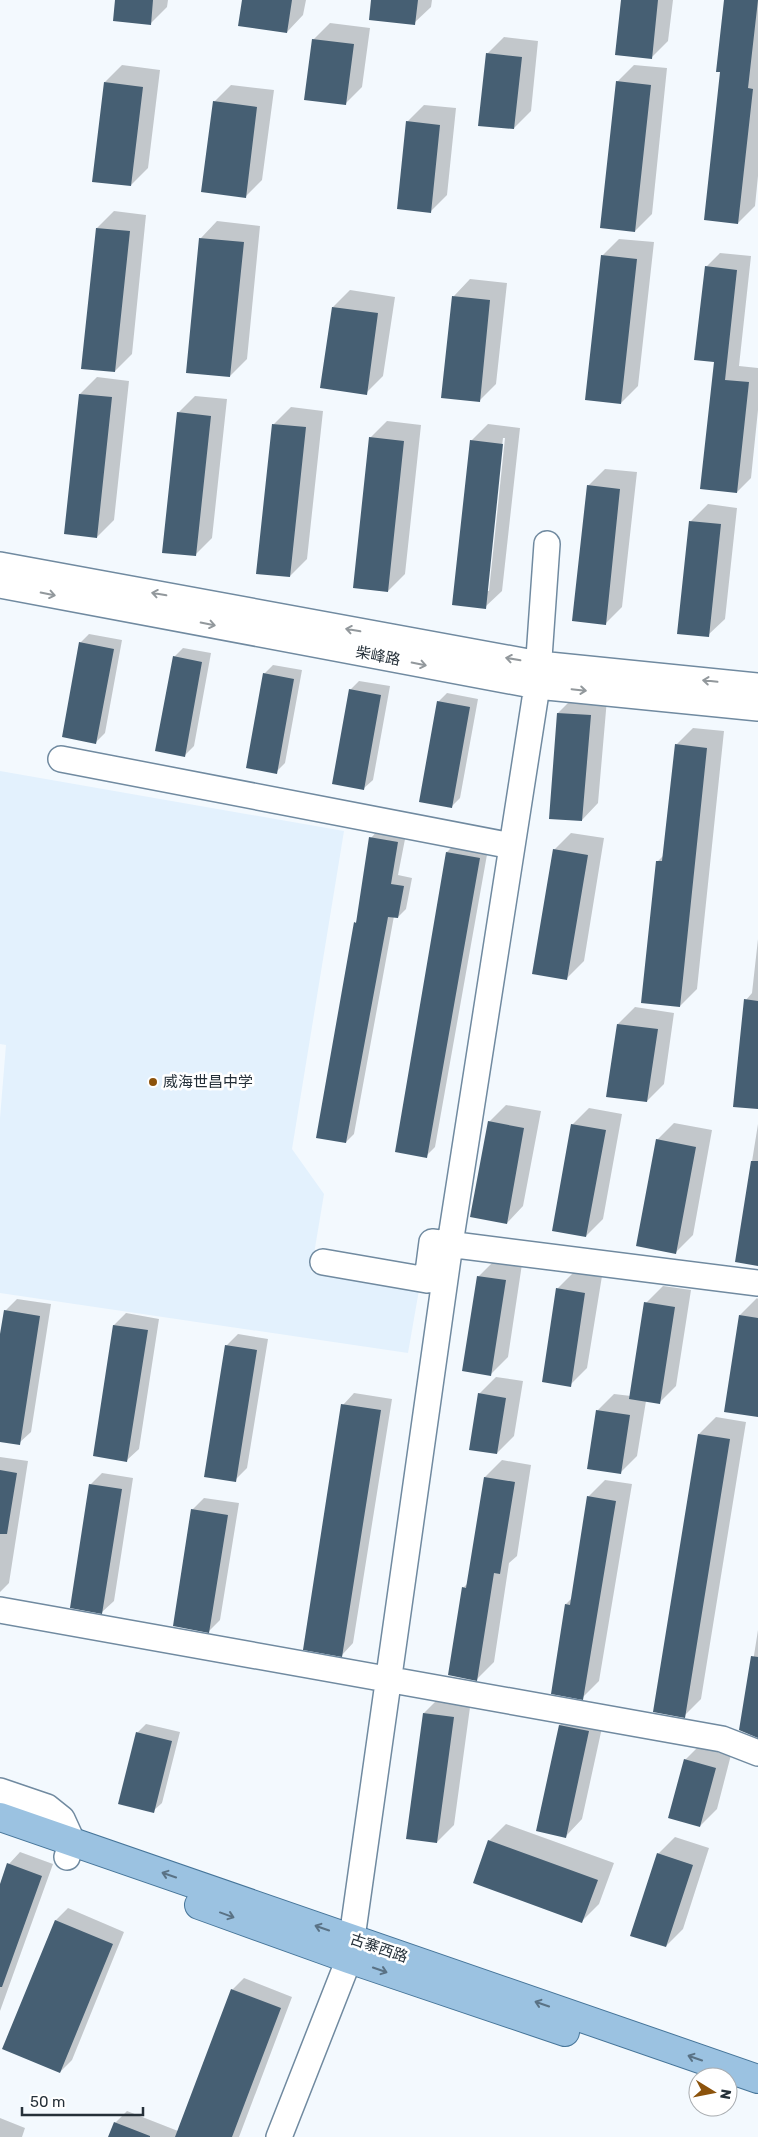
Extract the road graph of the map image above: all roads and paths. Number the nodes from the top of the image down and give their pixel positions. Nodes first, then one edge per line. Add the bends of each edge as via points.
1 (547, 544) dead end
2 (0, 565) edge
3 (0, 585) edge
4 (538, 675) junction
5 (758, 686) edge
6 (758, 708) edge
7 (61, 759) dead end
8 (512, 846) junction
9 (450, 1244) junction
10 (323, 1262) dead end
11 (758, 1283) edge
12 (0, 1610) edge
13 (390, 1680) junction
14 (758, 1752) edge
15 (0, 1791) edge
16 (0, 1817) edge
17 (0, 1834) edge
18 (70, 1849) junction
19 (350, 1949) junction
20 (688, 2073) edge
21 (758, 2079) edge
22 (738, 2091) edge
23 (758, 2098) edge
24 (278, 2137) edge

1 - 4 street
4 -> 2 street, 柴峰路
3 -> 4 street, 柴峰路
5 -> 4 street, 柴峰路
4 -> 6 street, 柴峰路
4 - 8 street
7 - 8 street
8 - 9 street
9 - 10 street via 432,1242 426,1280
9 - 11 street
9 - 13 street
12 - 13 street
13 - 14 street via 722,1739
13 - 19 street
15 - 18 street via 47,1807 62,1819
16 - 18 main road, 古寨西路
17 - 18 main road, 古寨西路
18 - 19 main road, 古寨西路
19 -> 20 main road, 古寨西路
21 -> 19 main road, 古寨西路
19 - 24 street
22 - 23 main road

